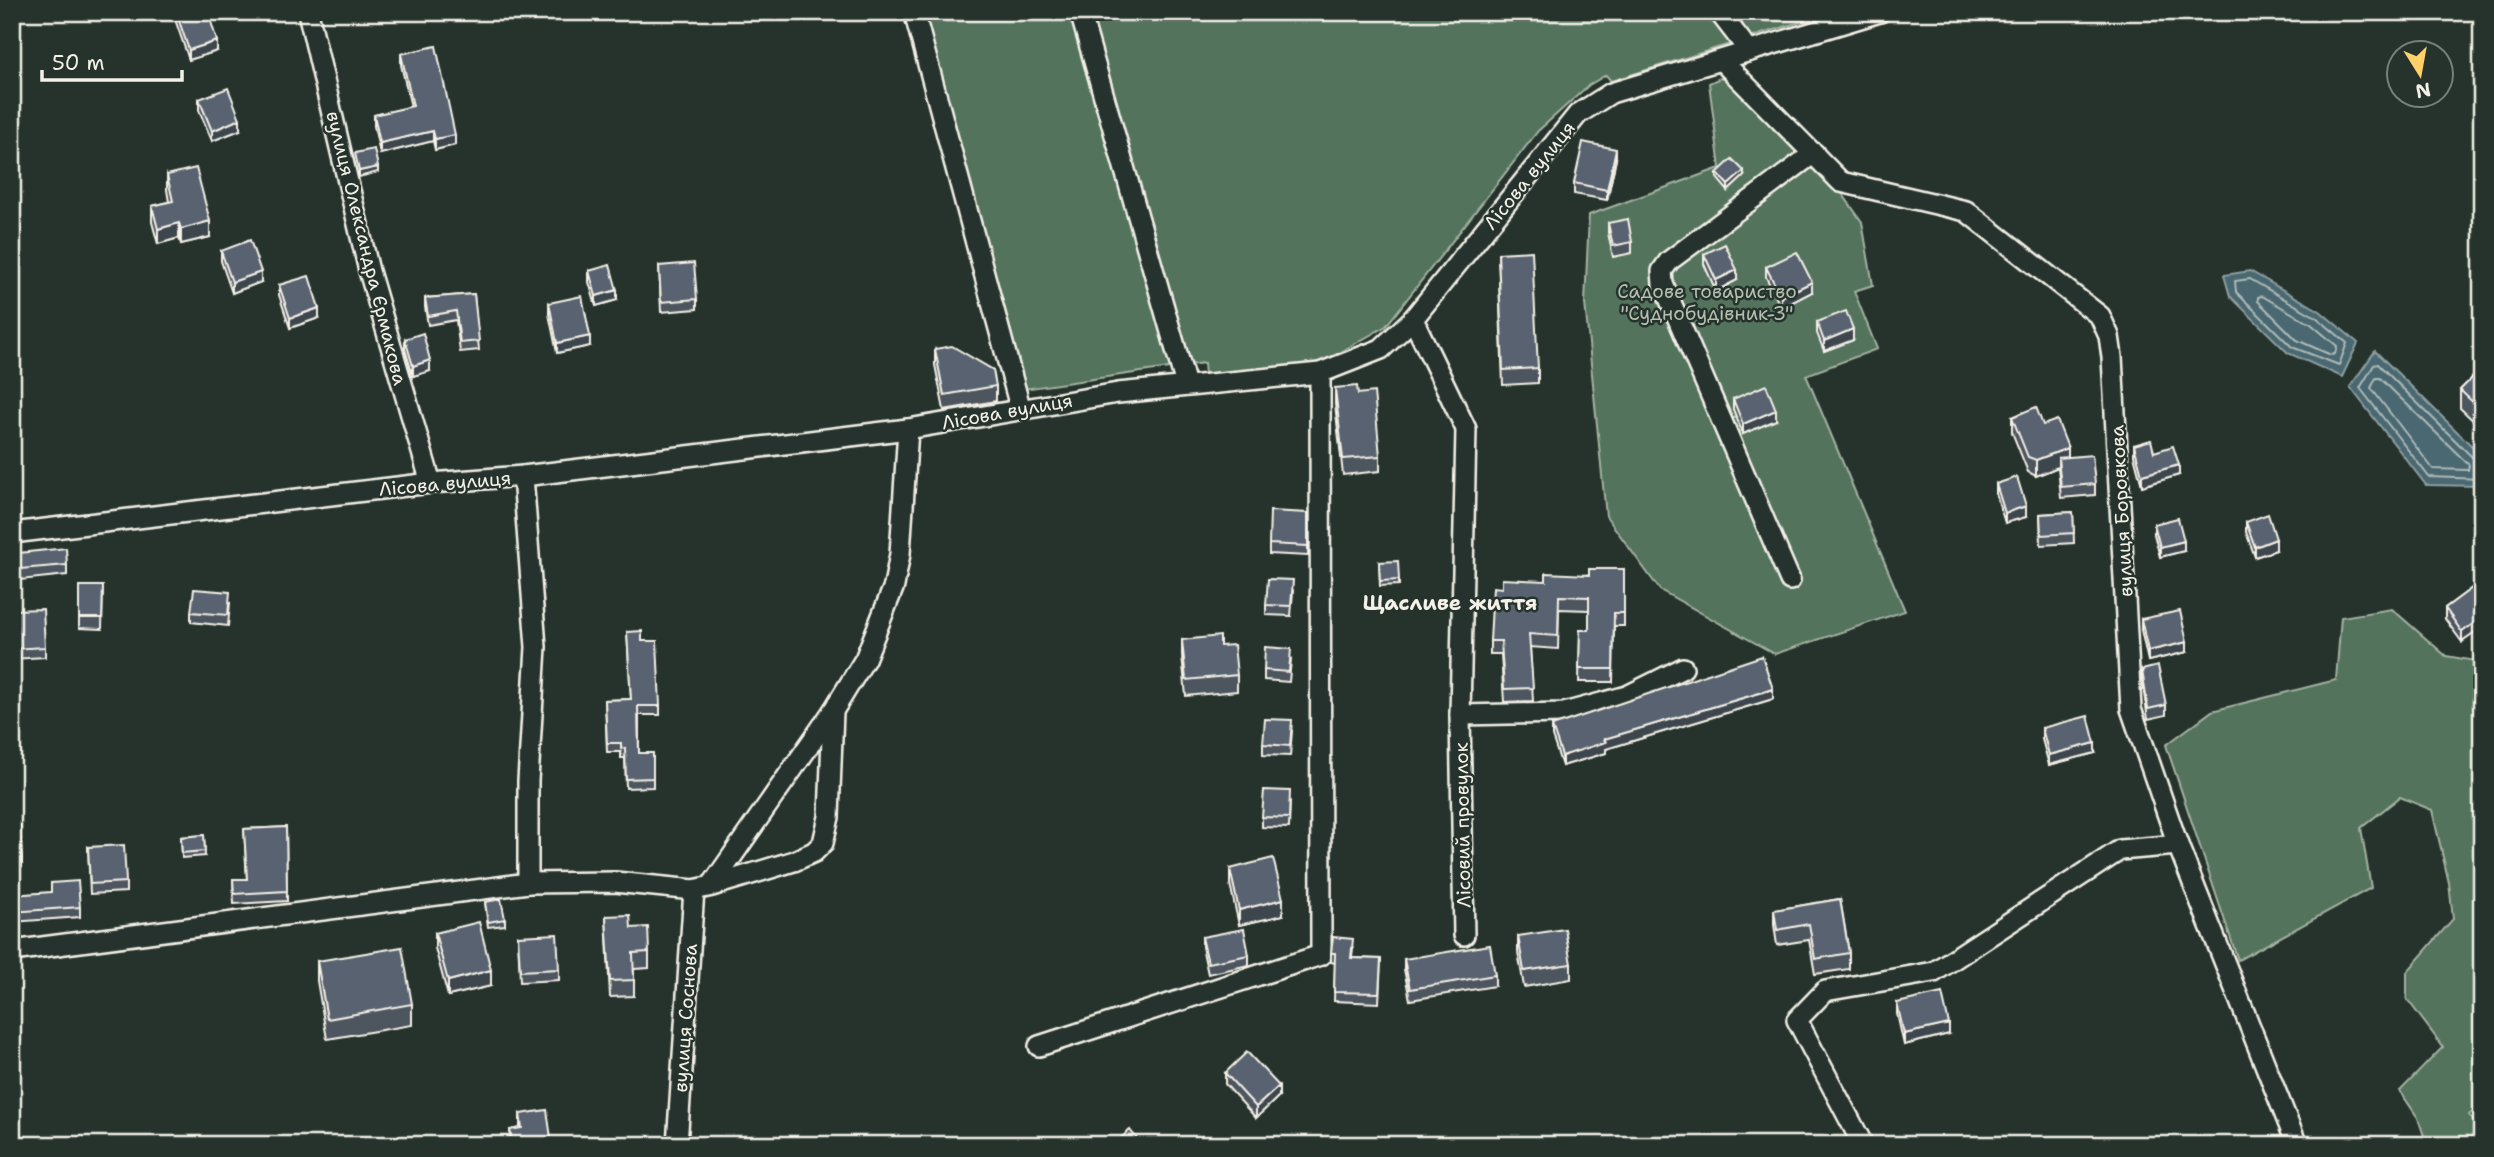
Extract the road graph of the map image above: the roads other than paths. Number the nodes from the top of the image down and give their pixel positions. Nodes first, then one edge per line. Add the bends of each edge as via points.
1 (309, 12) edge
2 (914, 12) edge
3 (1080, 12) edge
4 (1719, 12) edge
5 (1878, 13) edge
6 (1749, 51) junction
7 (1722, 61) junction
8 (1814, 153) junction
9 (1413, 319) junction
10 (1320, 373) junction
11 (1186, 385) junction
12 (1020, 407) junction
13 (908, 429) junction
14 (523, 477) junction
15 (430, 483) junction
16 (12, 533) edge
17 (1790, 580) dead end
18 (1683, 668) dead end
19 (833, 711) junction
20 (1460, 715) junction
21 (2178, 845) junction
22 (528, 883) junction
23 (703, 888) junction
24 (1464, 935) dead end
25 (12, 951) edge
26 (1039, 1046) dead end
27 (677, 1145) edge
28 (1863, 1145) edge
29 (2297, 1145) edge

1 - 15 street, вулиця Олександра Єрмакова via 369,271
2 - 12 street
3 - 11 street
4 - 6 street
5 - 6 street, Лісова вулиця
6 - 7 street, Лісова вулиця
7 - 8 street, вулиця Боровкова
7 - 9 street, Лісова вулиця via 1611,93 1578,114
8 - 17 street via 1669,261 1662,271 1663,284
8 - 21 street, вулиця Боровкова via 1840,182 1966,211 2099,316 2112,357 2131,709
9 - 10 street, Лісова вулиця via 1381,349
9 - 20 street, Лісовий провулок via 1466,429
10 - 11 street, Лісова вулиця
10 - 26 street via 1321,965
11 - 12 street, Лісова вулиця
12 - 13 street, Лісова вулиця
13 - 14 street, Лісова вулиця
13 - 19 street via 901,554 894,586 865,659
14 - 15 street, Лісова вулиця
14 - 22 street via 536,647
15 - 16 street, Лісова вулиця
18 - 20 street, Лісовий провулок via 1627,695 1564,713
19 - 23 street
19 - 23 street via 830,817 823,843 794,861
20 - 24 street, Лісовий провулок
21 - 28 street via 2120,850 1934,972 1825,991 1797,1020
21 - 29 street, вулиця Боровкова
22 - 23 street
22 - 25 street
23 - 27 street, вулиця Соснова

